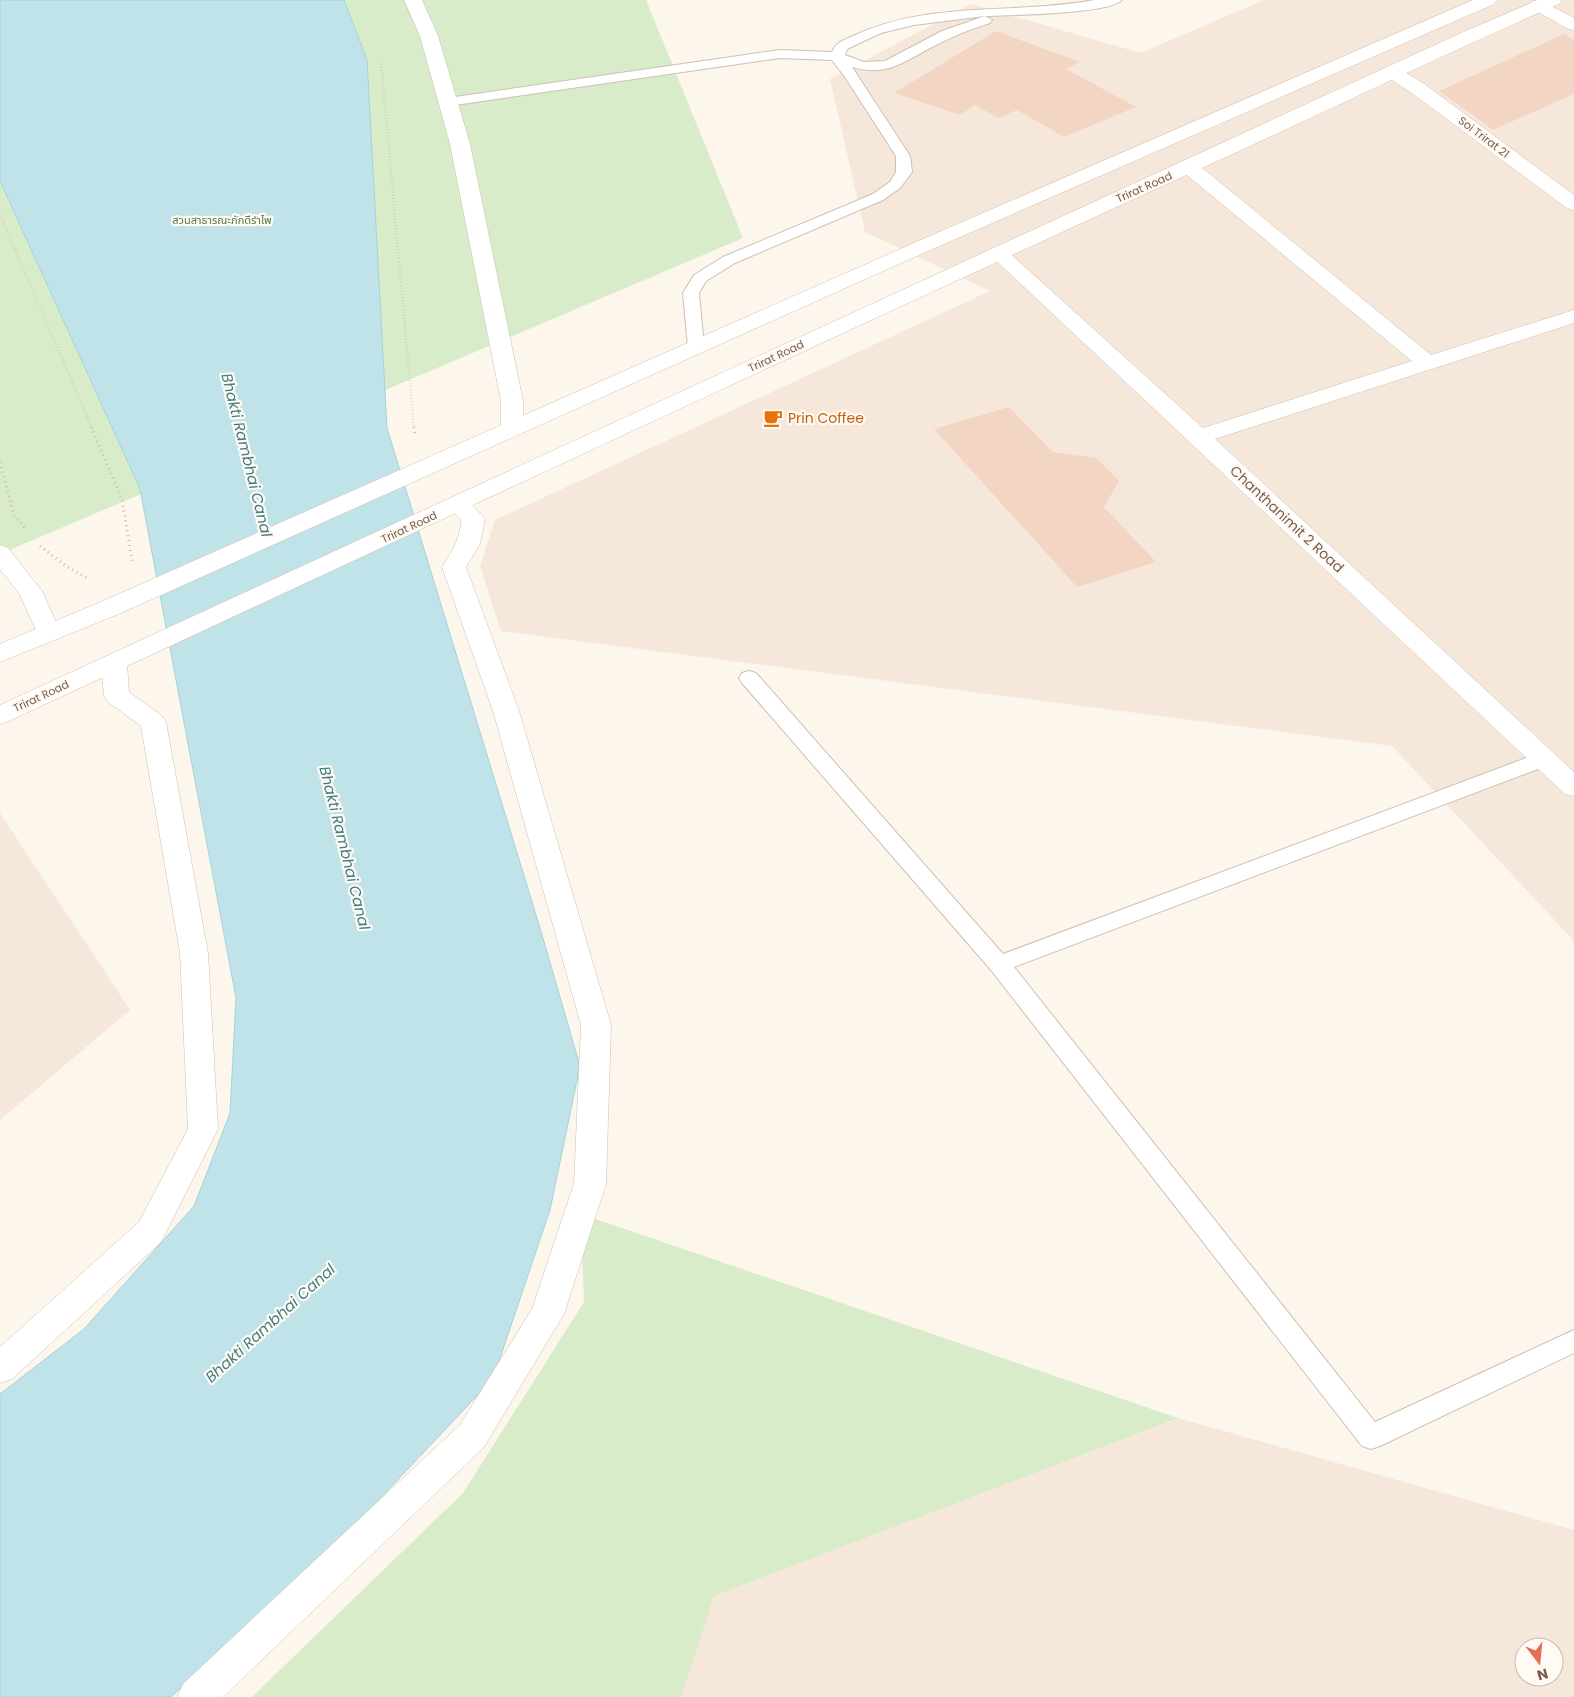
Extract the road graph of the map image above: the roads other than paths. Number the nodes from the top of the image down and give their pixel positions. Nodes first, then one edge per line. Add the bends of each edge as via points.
1 (413, 0) edge
2 (1115, 0) edge
3 (1488, 0) edge
4 (1546, 3) edge
5 (1022, 11) junction
6 (1574, 25) edge
7 (837, 57) junction
8 (1393, 73) junction
9 (448, 102) junction
10 (1189, 167) junction
11 (1574, 204) edge
12 (998, 253) junction
13 (1574, 316) edge
14 (696, 347) junction
15 (1427, 363) junction
16 (512, 429) junction
17 (1199, 437) junction
18 (459, 504) junction
19 (0, 553) edge
20 (49, 633) junction
21 (0, 654) edge
22 (114, 663) junction
23 (748, 678) dead end
24 (0, 715) edge
25 (1544, 759) junction
26 (1574, 787) edge
27 (999, 964) junction
28 (1574, 1341) edge
29 (0, 1368) edge
30 (196, 1697) edge

1 - 9 street via 429,36
2 - 5 lane via 1072,8
3 - 14 street
4 - 6 street
4 - 8 street, Trirat Road
5 - 7 lane via 983,12 914,21 876,30 841,47
5 - 7 lane via 956,31 899,62 883,66 866,68
7 - 9 lane via 780,54
7 - 14 lane via 903,156 904,172 895,185 878,197 729,260 700,278 691,293
8 - 10 street, Trirat Road
8 - 11 street, Soi Trirat 21
9 - 16 street via 460,144 512,401
10 - 12 street, Trirat Road
10 - 15 street
12 - 17 street, Chanthanimit 2 Road
12 - 18 street, Trirat Road
13 - 15 street
14 - 16 street
15 - 17 street
16 - 20 street
17 - 25 street, Chanthanimit 2 Road
18 - 22 street, Trirat Road
18 - 30 street via 473,518 467,551 454,567 457,579 506,711 596,1025 590,1184 547,1314 472,1436
19 - 20 street via 30,591
20 - 21 street
22 - 24 street, Trirat Road
22 - 29 street via 117,696 153,722 194,954 203,1129 150,1232
23 - 27 lane
25 - 26 street, Chanthanimit 2 Road
25 - 27 lane
27 - 28 lane via 1371,1437

